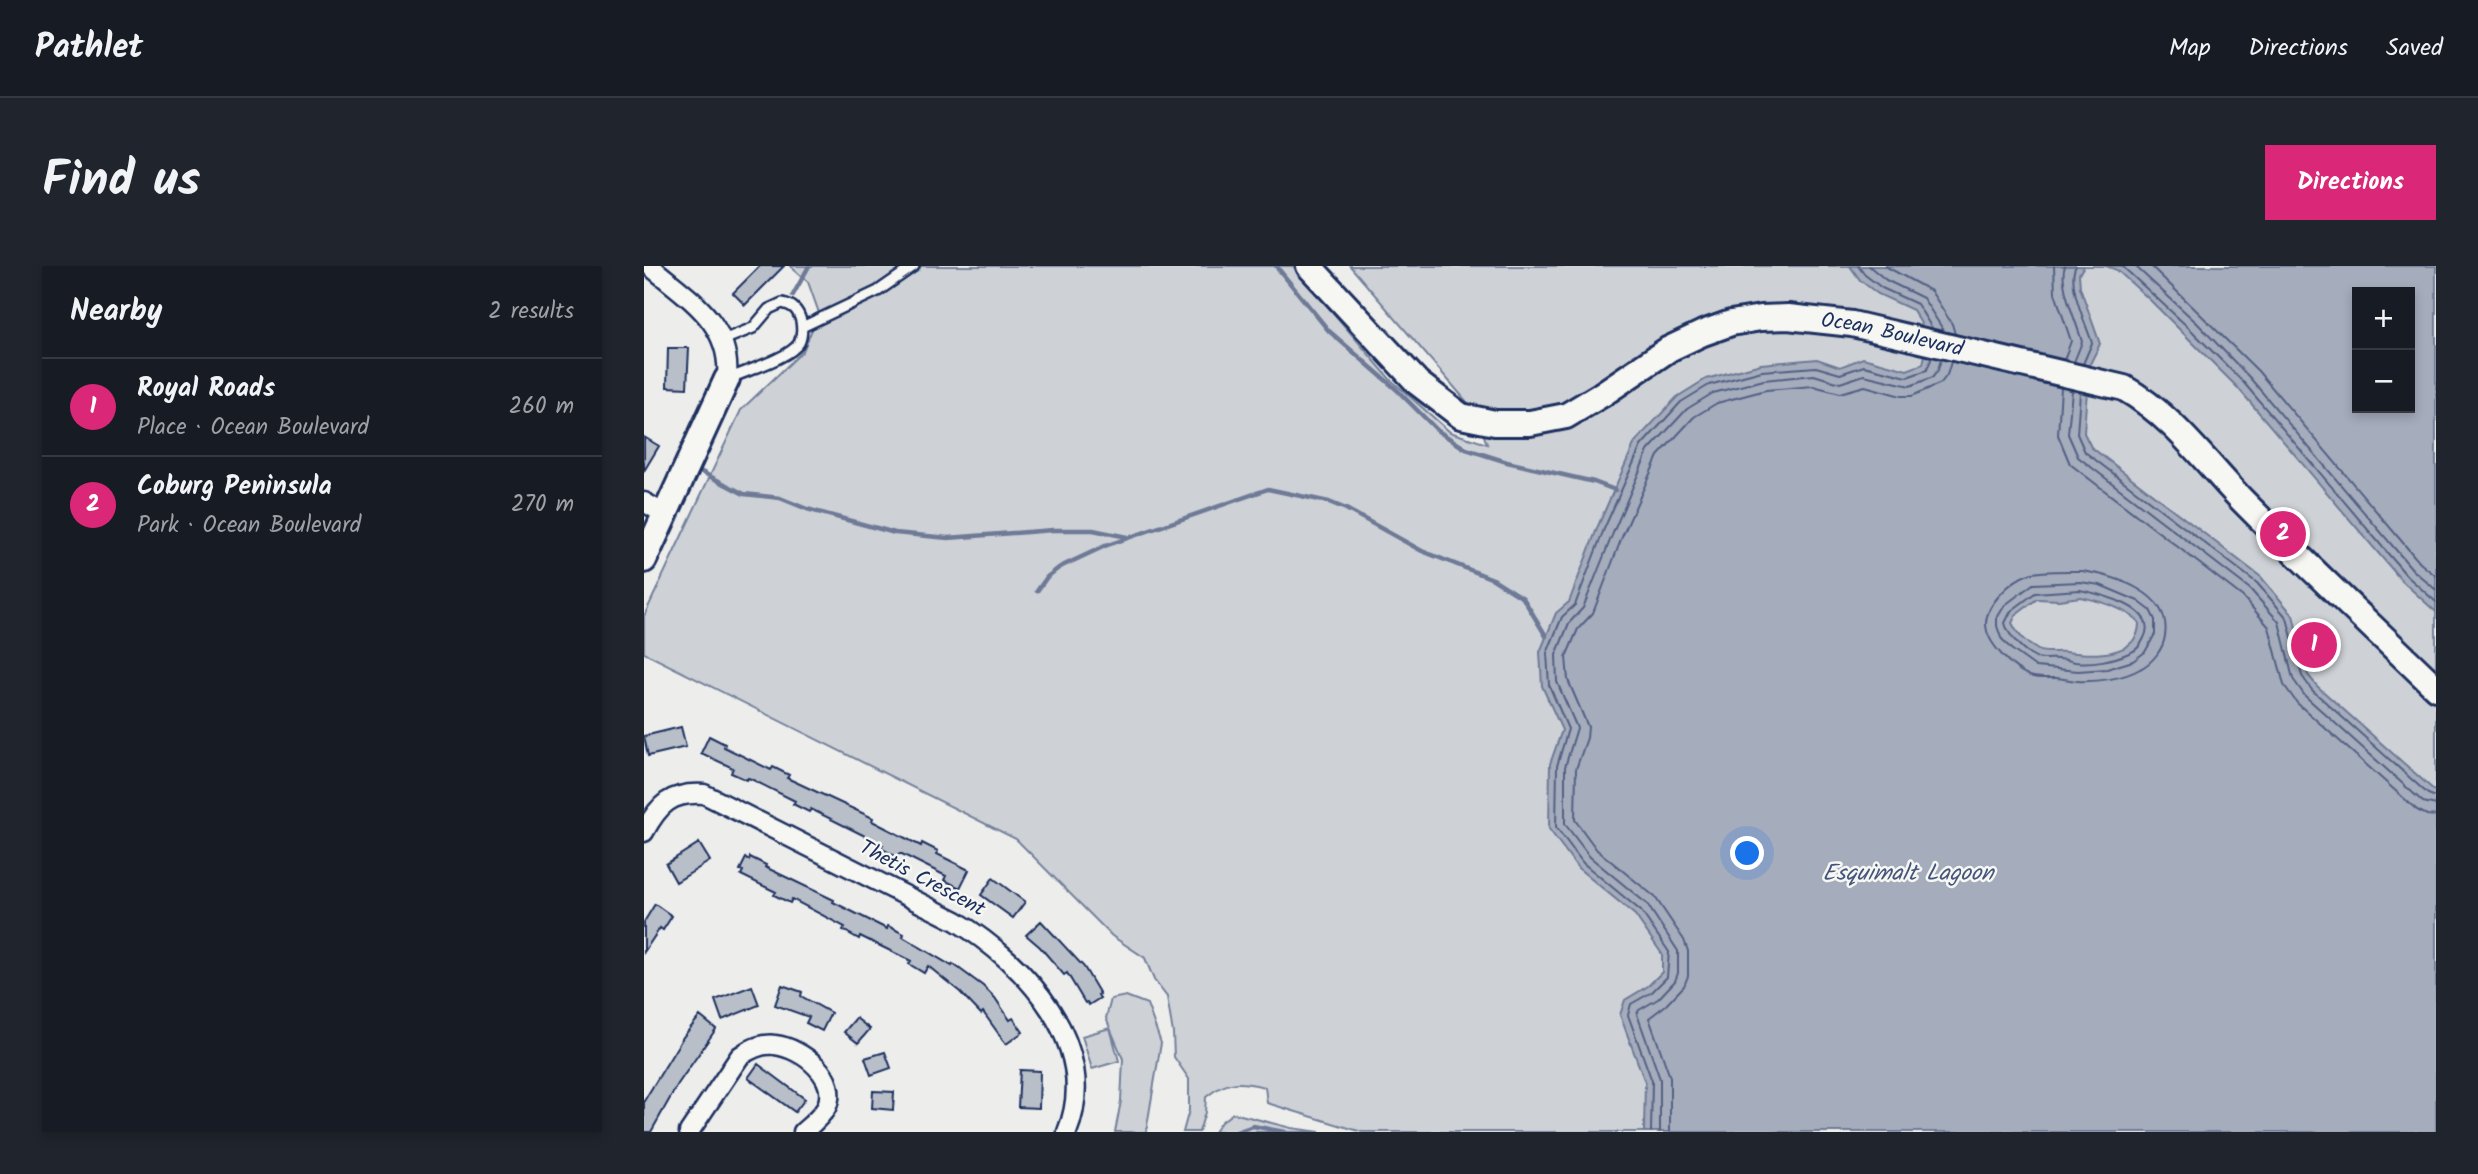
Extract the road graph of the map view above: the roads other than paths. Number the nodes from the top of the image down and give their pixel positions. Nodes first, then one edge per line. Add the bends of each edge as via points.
1 (650, 266) edge
2 (914, 266) edge
3 (1310, 266) edge
4 (802, 327) junction
5 (723, 340) junction
6 (727, 379) junction
7 (644, 502) edge
8 (666, 515) junction
9 (644, 560) edge
10 (2436, 688) edge
11 (644, 832) edge
12 (689, 1132) edge
13 (803, 1132) edge
14 (1067, 1132) edge

1 - 5 street via 707,315
2 - 4 lane via 878,291
3 - 10 street, Ocean Boulevard via 1418,383 1461,416 1495,423 1530,423 1566,415 1669,349 1731,323 1761,318 1819,319 2124,388 2165,417 2241,499
4 - 5 lane via 799,313 782,303 769,309 753,328
4 - 6 lane via 799,343 785,355
5 - 6 street
6 - 8 street
7 - 8 street
8 - 9 street
11 - 14 street, Thetis Crescent via 667,800 704,794 976,933 1011,961 1058,1023 1077,1086
12 - 13 street via 740,1056 750,1049 775,1045 812,1062 828,1087 825,1108

